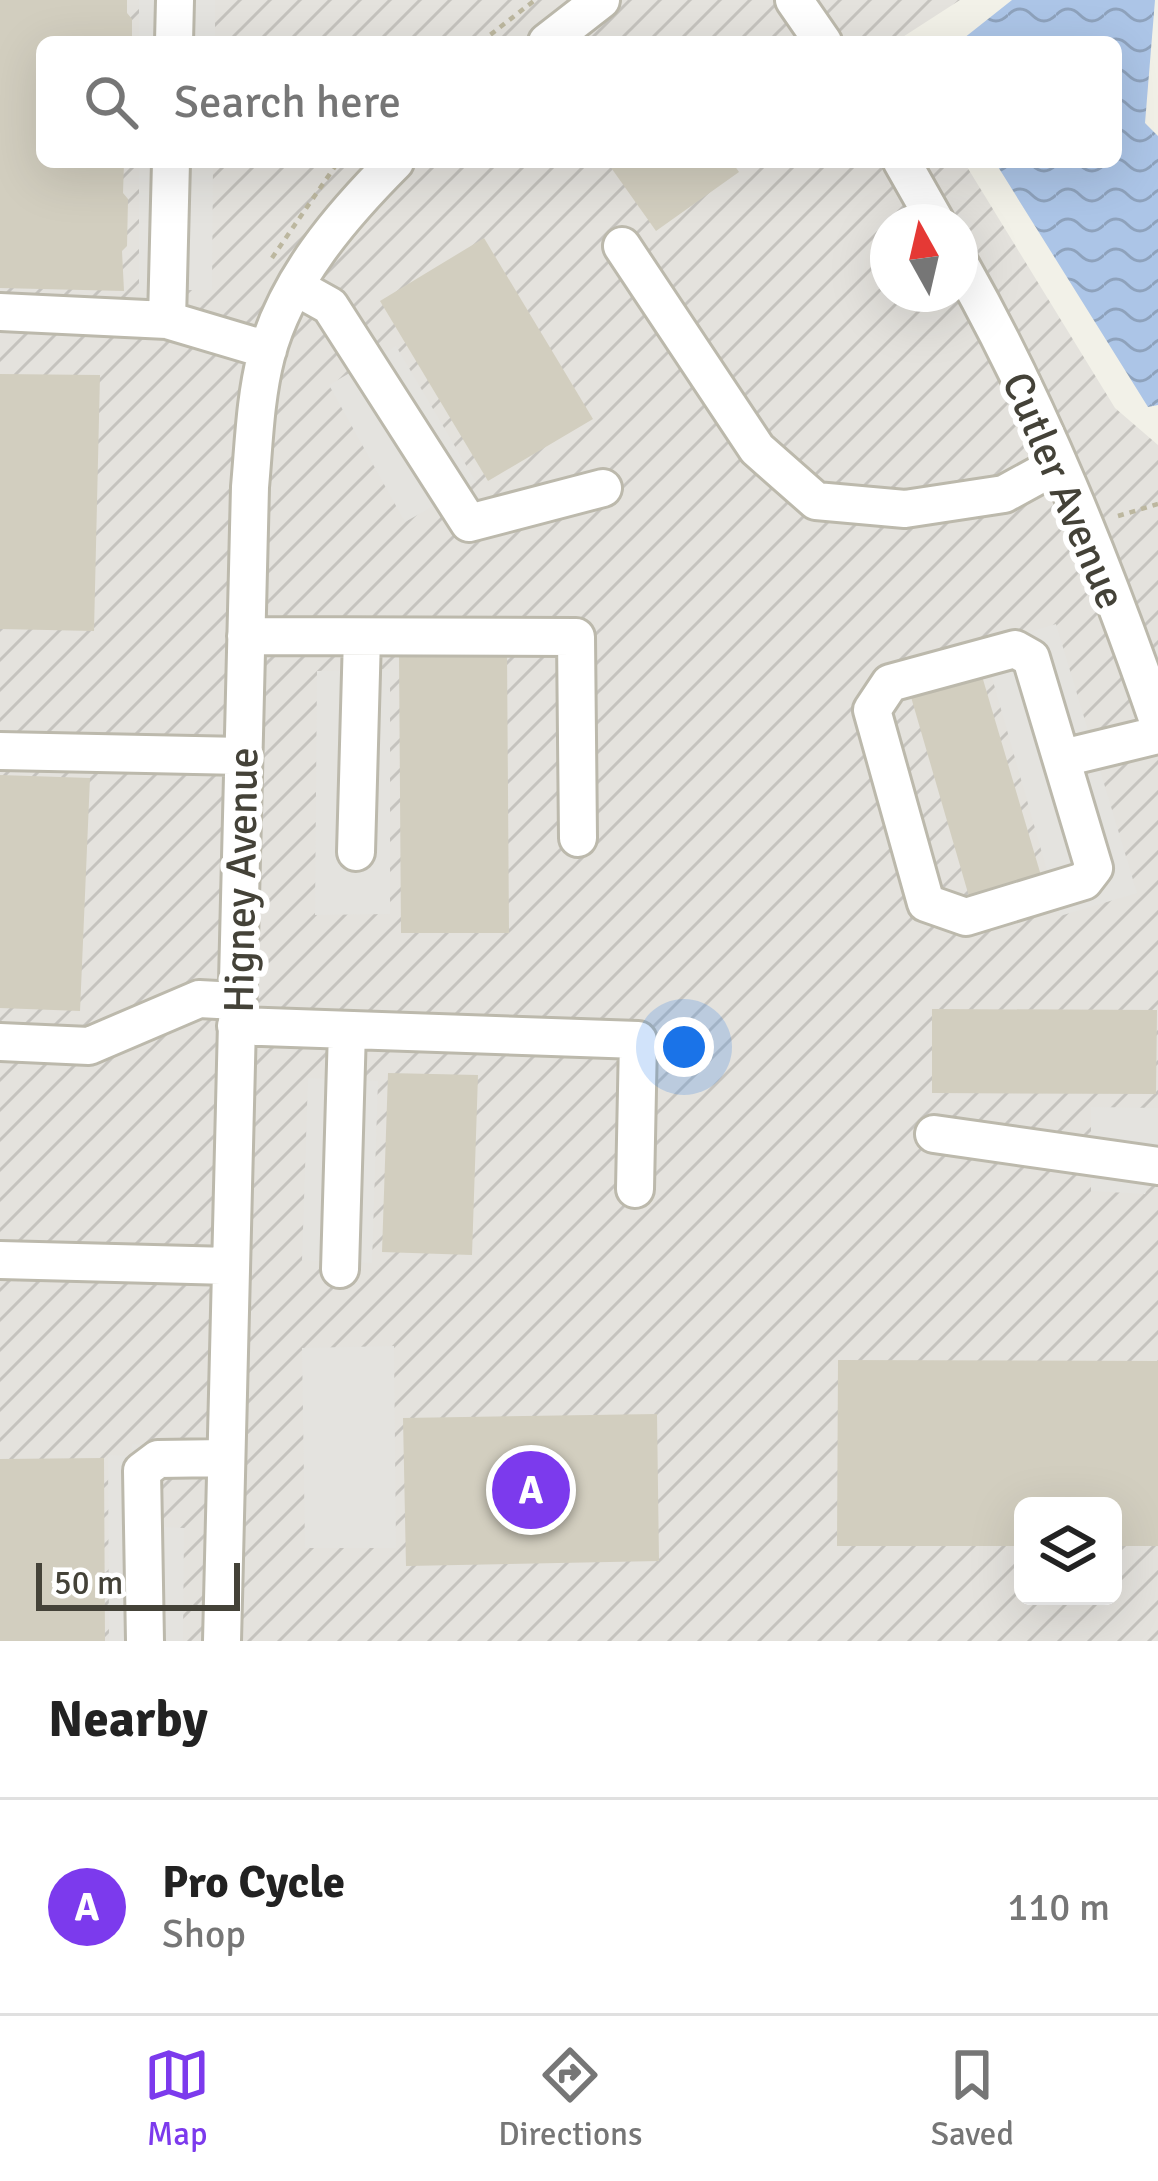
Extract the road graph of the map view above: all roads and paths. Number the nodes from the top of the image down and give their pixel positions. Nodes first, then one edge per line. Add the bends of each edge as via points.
1 (175, 0) edge
2 (535, 0) edge
3 (601, 0) edge
4 (796, 1) edge
5 (174, 36) edge
6 (489, 36) edge
7 (555, 36) edge
8 (819, 36) edge
9 (171, 168) edge
10 (389, 168) edge
11 (905, 168) edge
12 (926, 204) edge
13 (622, 246) dead end
14 (296, 287) junction
15 (978, 296) edge
16 (0, 312) edge
17 (167, 320) junction
18 (268, 350) junction
19 (1057, 465) junction
20 (602, 488) dead end
21 (1158, 504) edge
22 (1085, 527) junction
23 (246, 636) junction
24 (362, 637) junction
25 (1158, 721) edge
26 (1158, 735) edge
27 (0, 751) edge
28 (243, 755) junction
29 (1064, 758) junction
30 (578, 838) dead end
31 (356, 852) dead end
32 (237, 1013) junction
33 (347, 1030) junction
34 (0, 1042) edge
35 (934, 1134) dead end
36 (1158, 1166) edge
37 (635, 1190) dead end
38 (0, 1260) edge
39 (230, 1267) junction
40 (340, 1269) dead end
41 (226, 1459) junction
42 (145, 1641) edge
43 (222, 1641) edge

1 - 5 street
2 - 6 path
3 - 7 street
4 - 8 street
9 - 17 street
10 - 14 street, Higney Avenue via 354,203
11 - 12 street
13 - 19 street via 757,449 816,501 905,509 1004,494
14 - 18 street, Higney Avenue
14 - 20 street via 330,306 469,523
15 - 19 street, Cutler Avenue
16 - 17 street
17 - 18 street
18 - 23 street, Higney Avenue via 250,487
19 - 22 street, Cutler Avenue
21 - 22 path
22 - 25 street, Cutler Avenue
23 - 24 street
23 - 28 street, Higney Avenue
24 - 30 street via 575,637
24 - 31 street
26 - 29 street
27 - 28 street
28 - 32 street, Higney Avenue
29 - 29 street via 1031,658 1015,649 890,683 872,710 926,903 966,917 1084,881 1094,868
32 - 33 street
32 - 34 street via 199,1000 89,1046
32 - 39 street, Higney Avenue
33 - 37 street via 638,1040
33 - 40 street
35 - 36 street
38 - 39 street
39 - 41 street, Higney Avenue
41 - 42 street via 158,1459 142,1471
41 - 43 street, Higney Avenue

